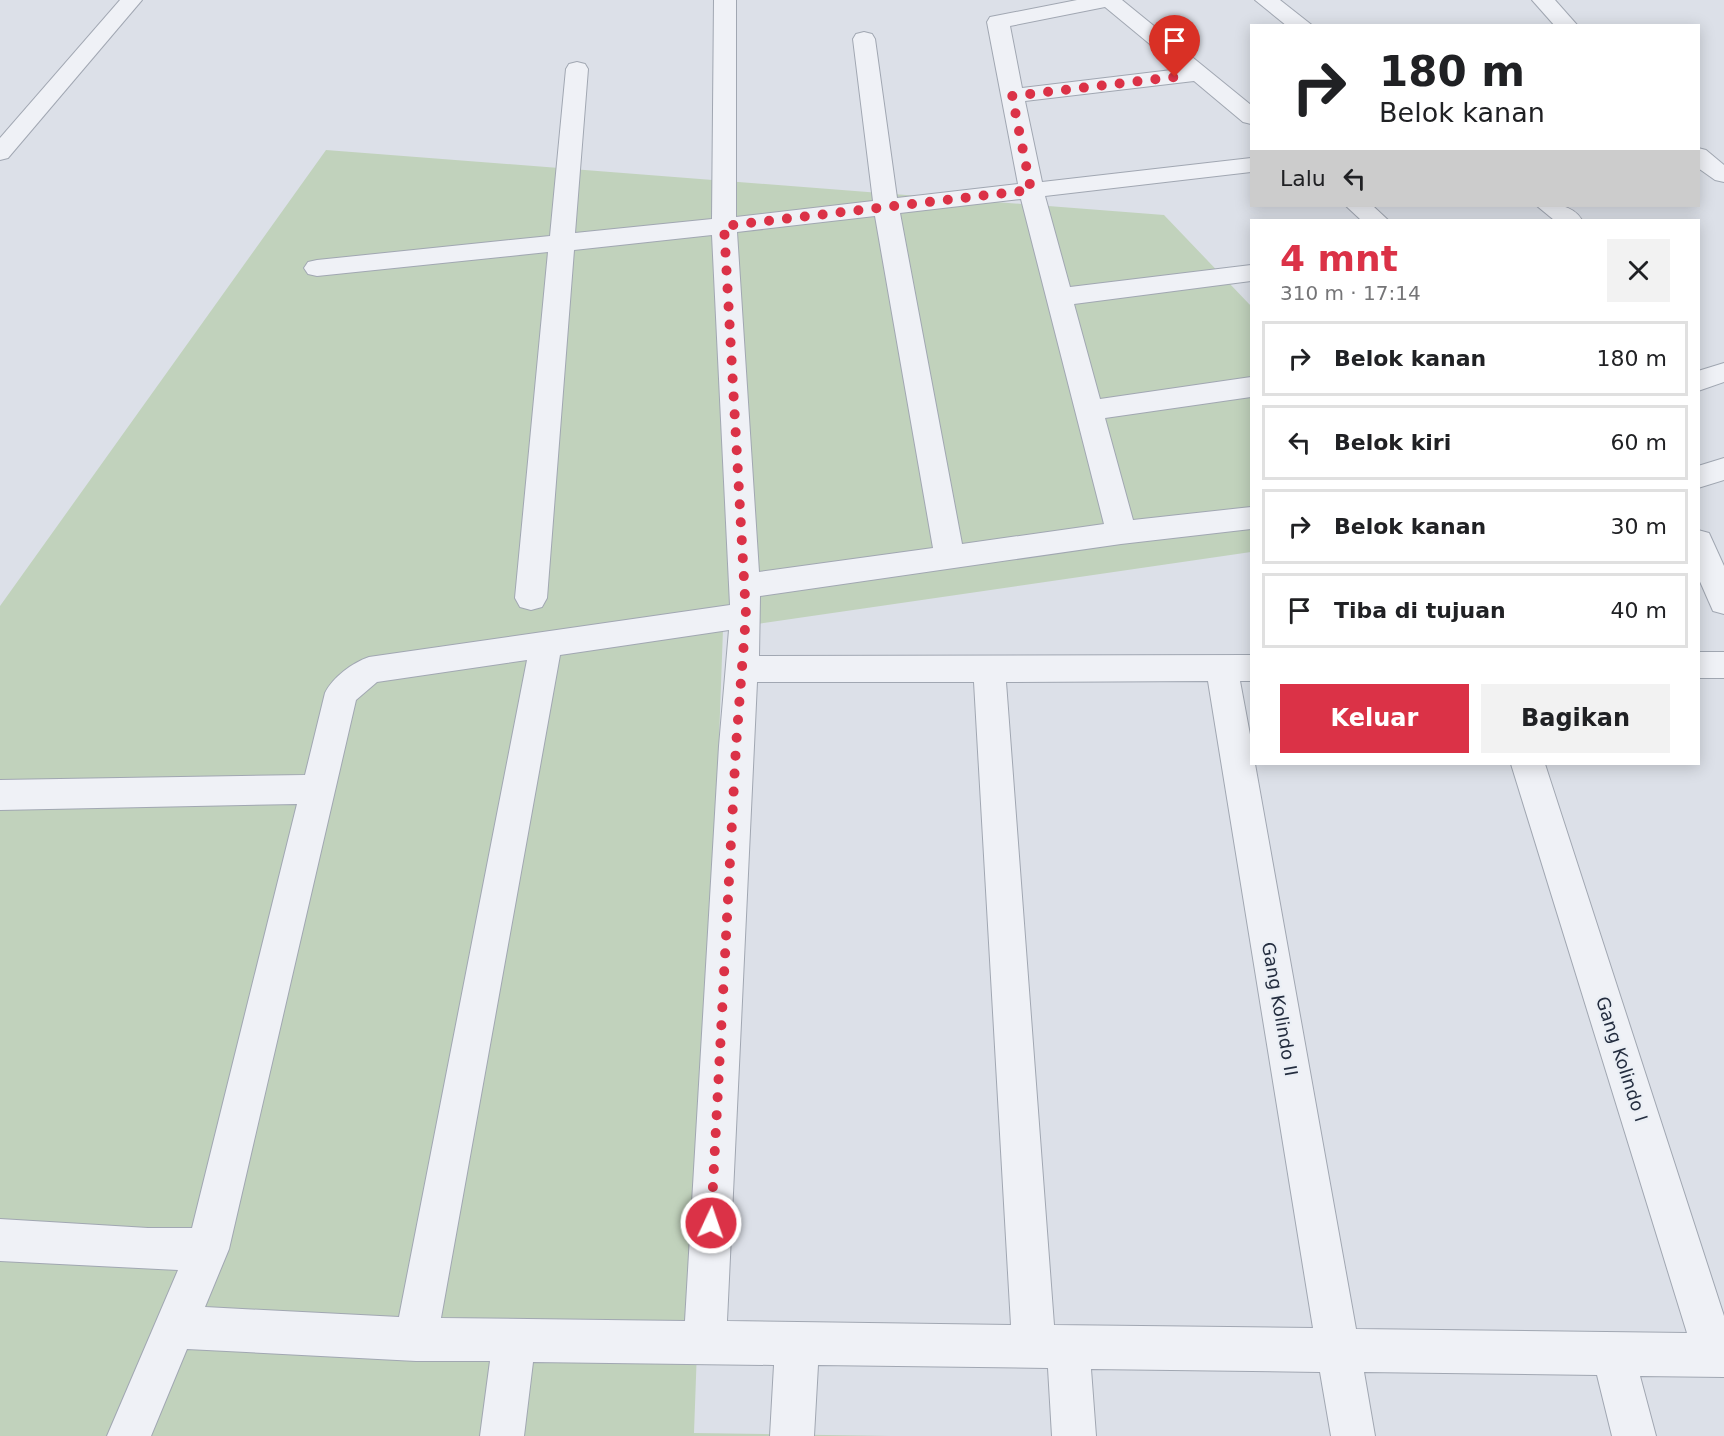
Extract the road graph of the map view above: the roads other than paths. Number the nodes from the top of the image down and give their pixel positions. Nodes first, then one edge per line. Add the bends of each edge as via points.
1 (131, 0) edge
2 (725, 0) edge
3 (1109, 0) edge
4 (1266, 0) edge
5 (1543, 0) edge
6 (1299, 24) edge
7 (1565, 24) edge
8 (864, 39) dead end
9 (577, 69) dead end
10 (1198, 74) junction
11 (1250, 90) edge
12 (1012, 96) junction
13 (1228, 98) junction
14 (1250, 116) edge
15 (0, 153) edge
16 (1700, 157) edge
17 (1250, 165) edge
18 (1724, 175) edge
19 (1031, 190) junction
20 (886, 207) junction
21 (1359, 207) edge
22 (1551, 207) edge
23 (1375, 219) edge
24 (1569, 219) edge
25 (724, 226) junction
26 (560, 243) junction
27 (317, 268) dead end
28 (1250, 273) edge
29 (1060, 297) junction
30 (1724, 372) edge
31 (1700, 380) edge
32 (1250, 387) edge
33 (1090, 410) junction
34 (1724, 469) edge
35 (1700, 476) edge
36 (1250, 518) edge
37 (1121, 533) junction
38 (1700, 546) edge
39 (950, 558) junction
40 (531, 598) dead end
41 (746, 601) junction
42 (1724, 602) edge
43 (546, 645) junction
44 (1724, 665) edge
45 (1700, 666) edge
46 (989, 668) junction
47 (1236, 668) edge
48 (743, 669) junction
49 (1250, 762) edge
50 (1251, 765) edge
51 (1528, 765) edge
52 (318, 789) junction
53 (0, 795) edge
54 (0, 1240) edge
55 (208, 1249) junction
56 (176, 1327) junction
57 (416, 1339) junction
58 (514, 1340) junction
59 (705, 1342) junction
60 (797, 1344) junction
61 (1051, 1347) junction
62 (1338, 1350) junction
63 (1613, 1353) junction
64 (1719, 1355) edge
65 (129, 1436) edge
66 (502, 1436) edge
67 (792, 1436) edge
68 (1074, 1436) edge
69 (1353, 1436) edge
70 (1634, 1436) edge

1 - 15 street via 22,111
2 - 25 street
3 - 10 street
3 - 12 street via 998,22
4 - 6 street
5 - 7 street
8 - 20 street
9 - 26 street
10 - 12 street
10 - 13 street
11 - 13 street
12 - 19 street
13 - 14 street
16 - 18 street
17 - 19 street
19 - 20 street
19 - 29 street
20 - 25 street
20 - 39 street
21 - 23 street
22 - 24 street
25 - 26 street
25 - 41 street
26 - 27 street
26 - 40 street
28 - 29 street
29 - 33 street
30 - 31 street
32 - 33 street
33 - 37 street
34 - 35 street
36 - 37 street
37 - 39 street
38 - 42 street
39 - 41 street
41 - 43 street
41 - 48 street
43 - 52 street via 369,670 340,693
43 - 57 street
44 - 45 street
46 - 47 street
46 - 48 street
46 - 61 street
47 - 49 street, Gang Kolindo II
48 - 59 street
50 - 62 street, Gang Kolindo II
51 - 64 street, Gang Kolindo I
52 - 53 street
52 - 55 street
54 - 55 street
55 - 56 street
56 - 57 street
56 - 65 street
57 - 58 street
58 - 59 street
58 - 66 street
59 - 60 street
60 - 61 street
60 - 67 street
61 - 62 street
61 - 68 street
62 - 63 street
62 - 69 street, Gang Kolindo II
63 - 64 street
63 - 70 street

